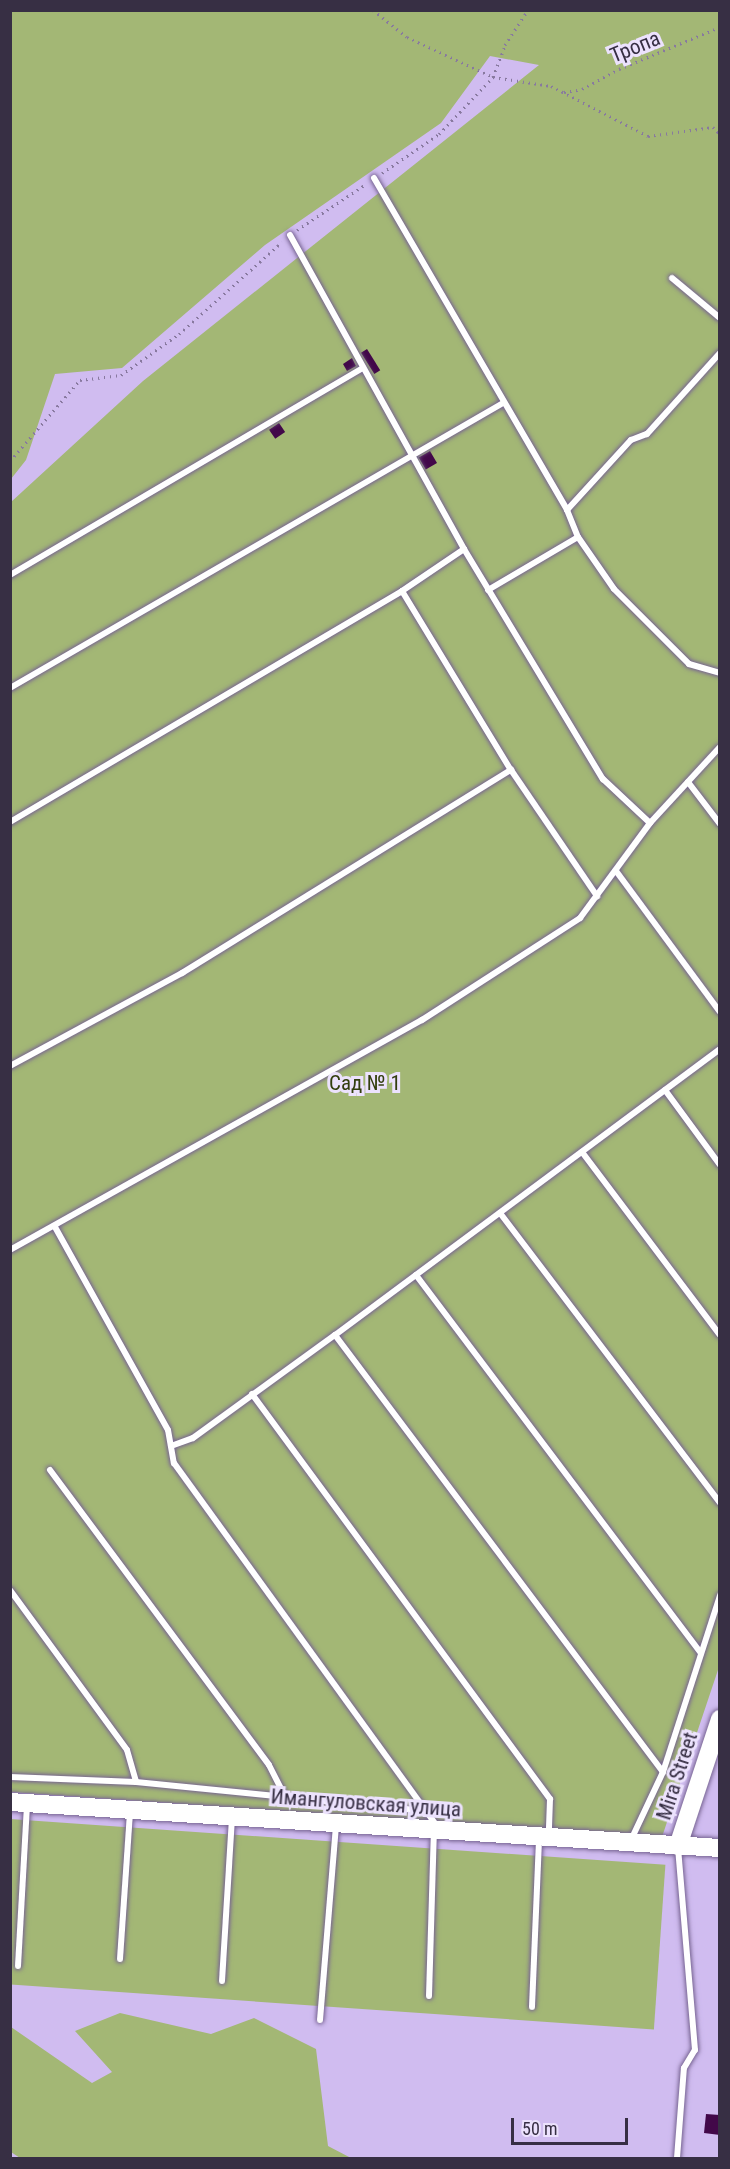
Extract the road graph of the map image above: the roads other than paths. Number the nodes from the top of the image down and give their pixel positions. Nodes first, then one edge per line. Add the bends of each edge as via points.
1 (374, 178) road end
2 (290, 235) road end
3 (672, 278) dead end
4 (720, 318) edge
5 (720, 353) edge
6 (363, 368) junction
7 (503, 403) junction
8 (411, 455) junction
9 (567, 510) junction
10 (578, 537) junction
11 (464, 549) junction
12 (10, 575) edge
13 (488, 590) junction
14 (402, 591) junction
15 (720, 673) edge
16 (10, 688) edge
17 (720, 747) edge
18 (511, 770) junction
19 (688, 782) junction
20 (10, 822) edge
21 (650, 823) junction
22 (720, 824) edge
23 (616, 871) junction
24 (597, 896) junction
25 (720, 1012) edge
26 (720, 1048) edge
27 (10, 1066) edge
28 (665, 1090) junction
29 (582, 1152) junction
30 (720, 1165) edge
31 (500, 1213) junction
32 (55, 1227) junction
33 (10, 1250) edge
34 (416, 1275) junction
35 (335, 1335) junction
36 (720, 1335) edge
37 (252, 1394) junction
38 (171, 1446) junction
39 (50, 1470) dead end
40 (720, 1503) edge
41 (10, 1590) edge
42 (720, 1595) edge
43 (701, 1653) junction
44 (720, 1719) edge
45 (663, 1772) junction
46 (10, 1777) edge
47 (136, 1782) junction
48 (284, 1795) junction
49 (19, 1802) edge
50 (131, 1810) junction
51 (426, 1811) junction
52 (232, 1817) junction
53 (336, 1824) junction
54 (437, 1831) junction
55 (544, 1835) junction
56 (629, 1843) junction
57 (678, 1846) junction
58 (720, 1848) edge
59 (120, 1959) dead end
60 (18, 1966) dead end
61 (222, 1981) dead end
62 (429, 1996) dead end
63 (532, 2007) dead end
64 (320, 2020) dead end
65 (677, 2158) edge

1 - 7 lane
2 - 6 lane
3 - 4 lane
5 - 9 lane via 647,434 631,440
6 - 8 lane
6 - 12 lane
7 - 8 lane
7 - 9 lane
8 - 11 lane
8 - 16 lane
9 - 10 lane
10 - 13 lane
10 - 15 lane via 614,589 689,664
11 - 13 lane
11 - 14 lane
13 - 21 lane via 603,779
14 - 18 lane
14 - 20 lane
17 - 19 lane
18 - 24 lane
18 - 27 lane via 182,973
19 - 21 lane
19 - 22 lane
21 - 23 lane
23 - 24 lane
23 - 25 lane
24 - 32 lane via 580,918 422,1020
26 - 28 lane
28 - 29 lane
28 - 30 lane
29 - 31 lane
29 - 36 lane
31 - 34 lane
31 - 40 lane
32 - 33 lane
32 - 38 lane via 168,1430
34 - 35 lane
34 - 43 lane
35 - 37 lane
35 - 45 lane
37 - 38 lane via 193,1438
37 - 55 lane via 550,1799
38 - 51 lane via 174,1463
39 - 48 lane via 269,1765
41 - 47 lane via 127,1750
42 - 43 lane
43 - 45 lane
44 - 57 street, Mira Street
45 - 56 lane
46 - 47 lane
47 - 48 lane
48 - 51 lane
49 - 50 street, Имангуловская улица
49 - 60 lane
50 - 52 street, Имангуловская улица
50 - 59 lane
51 - 54 lane
52 - 53 street, Имангуловская улица
52 - 61 lane
53 - 54 street, Имангуловская улица
53 - 64 lane
54 - 55 street, Имангуловская улица
54 - 62 lane
55 - 56 street, Имангуловская улица
55 - 63 lane
56 - 57 street, Имангуловская улица
57 - 58 street, Имангуловская улица
57 - 65 lane via 695,2050 684,2068

